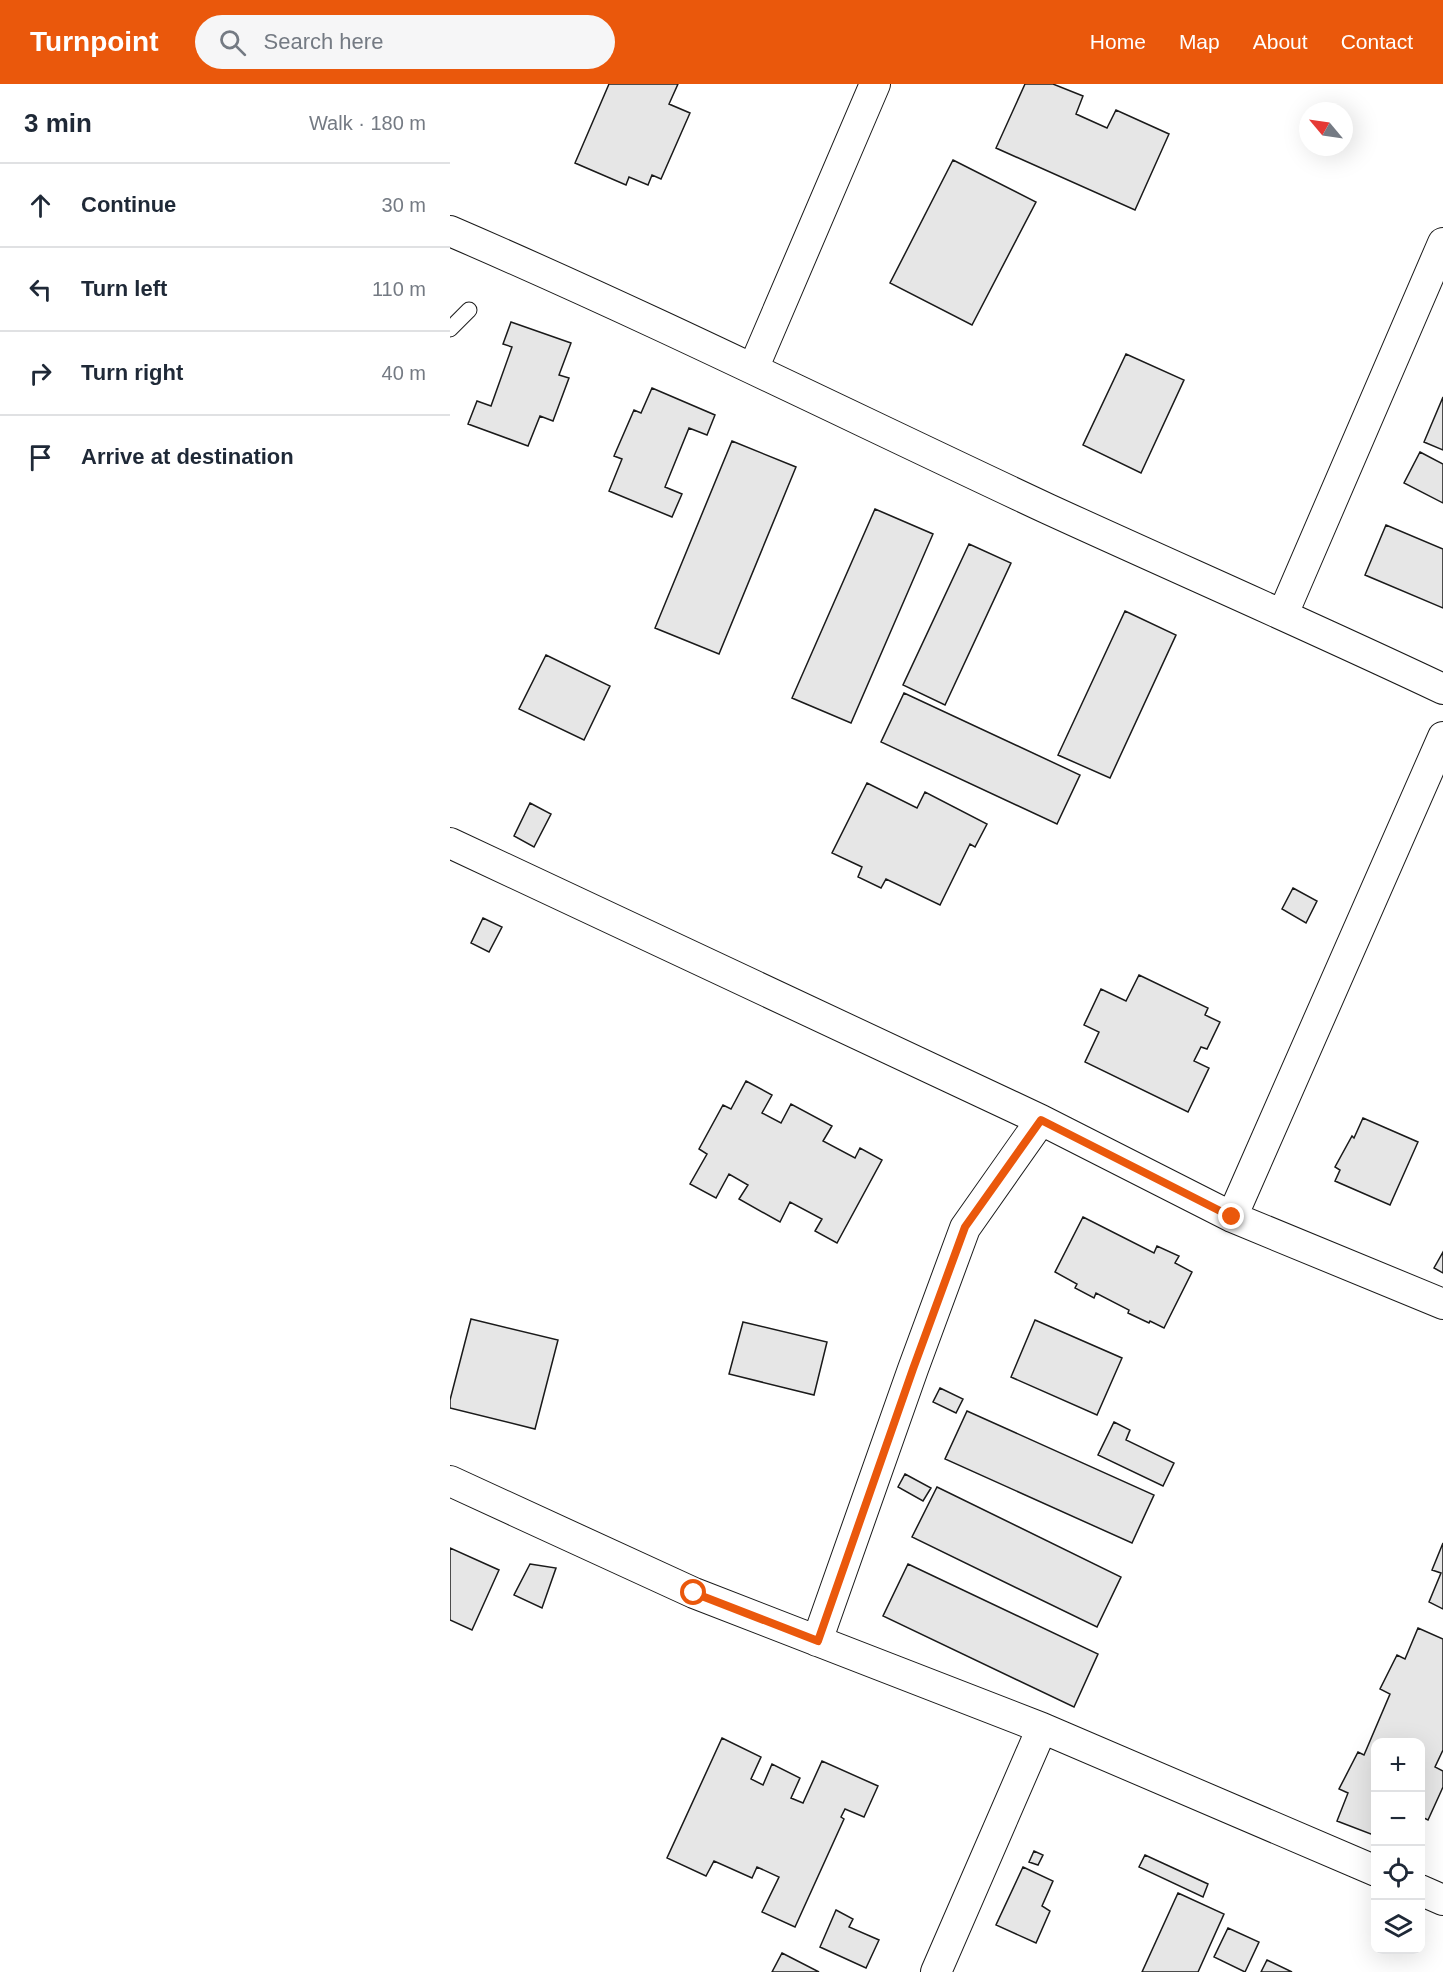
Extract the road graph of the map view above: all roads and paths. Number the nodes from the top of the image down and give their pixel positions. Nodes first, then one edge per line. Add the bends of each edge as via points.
1 (875, 84) edge
2 (450, 231) edge
3 (1443, 243) edge
4 (469, 310) dead end
5 (450, 329) edge
6 (753, 369) junction
7 (1283, 614) junction
8 (1443, 689) edge
9 (1443, 737) edge
10 (450, 843) edge
11 (1041, 1120) junction
12 (1232, 1217) junction
13 (1443, 1304) edge
14 (450, 1481) edge
15 (818, 1641) junction
16 (1042, 1728) junction
17 (1371, 1869) edge
18 (1425, 1892) edge
19 (1443, 1900) edge
20 (936, 1972) edge

1 - 6 street
2 - 6 street
3 - 7 street
4 - 5 lane
6 - 7 street
7 - 8 street
9 - 12 street
10 - 11 street
11 - 12 street
11 - 15 street via 965,1227
12 - 13 street
14 - 15 street via 694,1593
15 - 16 street
16 - 17 street
16 - 20 street
18 - 19 street

